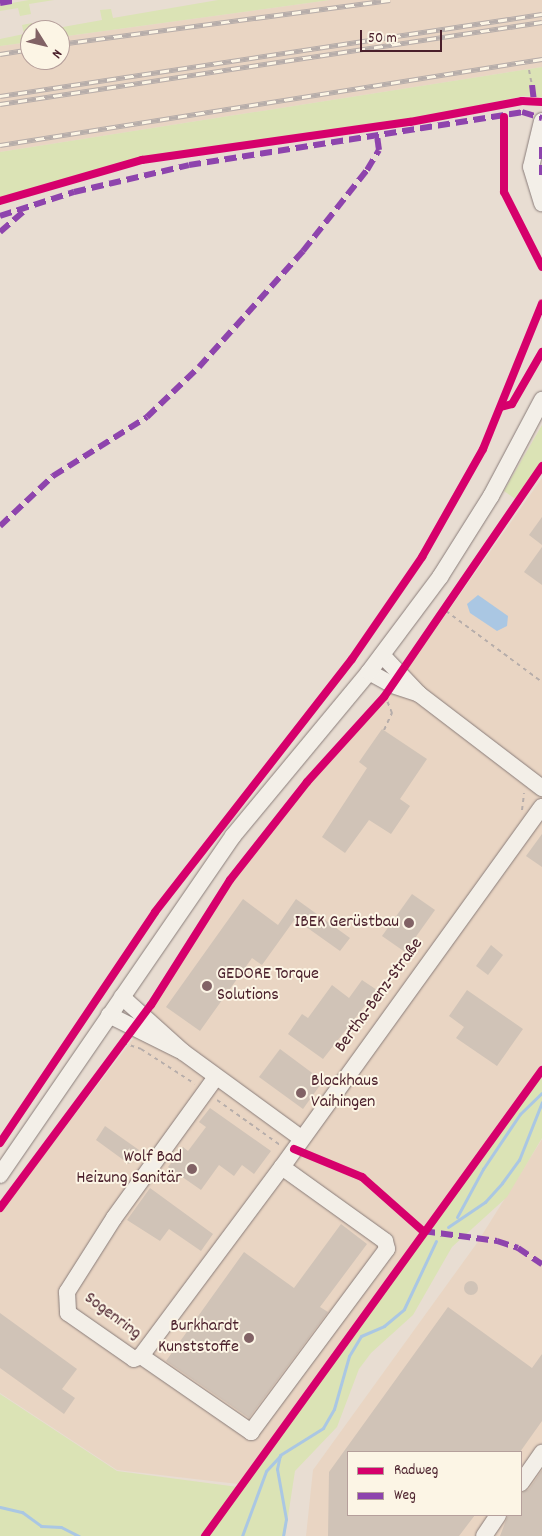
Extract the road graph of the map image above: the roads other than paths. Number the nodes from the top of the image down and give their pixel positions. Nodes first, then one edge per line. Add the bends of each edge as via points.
1 (542, 122) edge
2 (542, 203) edge
3 (542, 400) edge
4 (382, 655) junction
5 (369, 672) junction
6 (419, 694) junction
7 (542, 788) edge
8 (538, 813) edge
9 (122, 997) junction
10 (109, 1016) junction
11 (183, 1052) junction
12 (216, 1077) junction
13 (301, 1138) junction
14 (282, 1167) junction
15 (0, 1174) edge
16 (141, 1356) junction
17 (542, 1453) edge
18 (522, 1482) edge
19 (497, 1516) edge
20 (484, 1536) edge

1 - 2 street via 531,167
3 - 4 street via 463,542
4 - 5 street
4 - 6 street
5 - 6 street
5 - 9 street via 233,836
6 - 7 street
8 - 13 street, Bertha-Benz-Straße
9 - 10 street
9 - 11 street
10 - 11 street
10 - 15 street
11 - 12 street
12 - 13 street
12 - 16 street, Sogenring via 114,1218 67,1292 68,1313 134,1359
13 - 14 street, Sogenring
14 - 16 street, Sogenring
14 - 16 street via 385,1242 387,1249 252,1432
17 - 18 street
19 - 20 street

